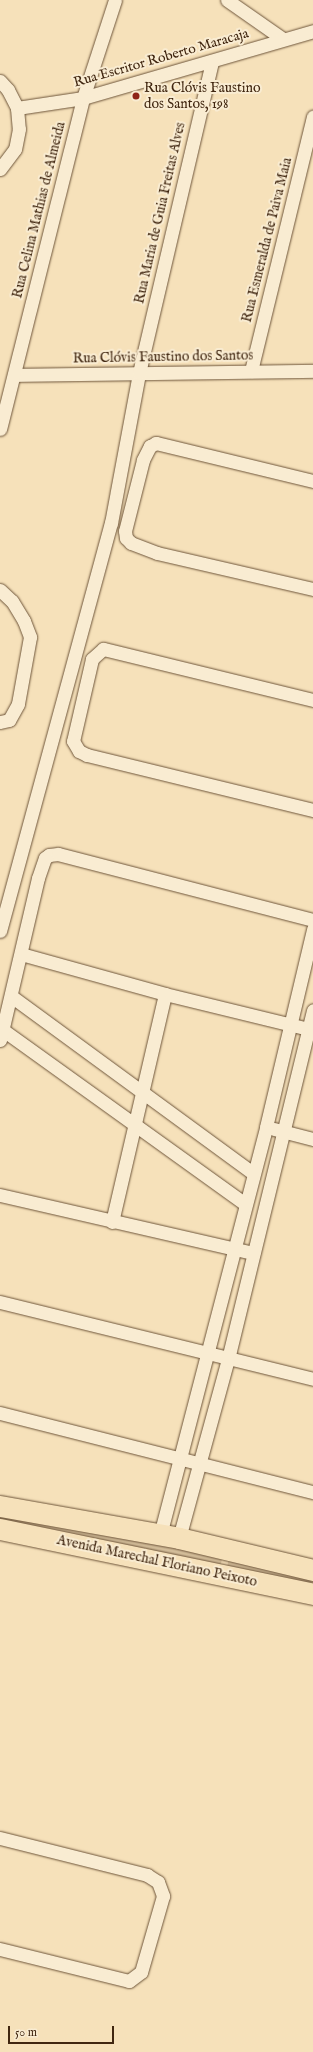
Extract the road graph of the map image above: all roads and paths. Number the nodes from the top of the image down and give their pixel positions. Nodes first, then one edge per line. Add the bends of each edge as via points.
1 (115, 0) edge
2 (227, 0) edge
3 (313, 31) edge
4 (283, 40) junction
5 (212, 61) junction
6 (0, 81) edge
7 (83, 98) junction
8 (17, 108) junction
9 (313, 116) edge
10 (0, 169) edge
11 (251, 371) junction
12 (313, 371) edge
13 (139, 373) junction
14 (14, 375) junction
15 (0, 429) edge
16 (313, 481) edge
17 (313, 589) edge
18 (0, 590) edge
19 (313, 700) edge
20 (0, 722) edge
21 (313, 810) edge
22 (313, 920) edge
23 (313, 929) edge
24 (0, 931) edge
25 (21, 954) junction
26 (165, 994) junction
27 (11, 996) junction
28 (313, 1010) edge
29 (290, 1023) junction
30 (311, 1029) edge
31 (1, 1035) edge
32 (144, 1093) junction
33 (136, 1125) junction
34 (266, 1127) junction
35 (283, 1131) junction
36 (313, 1139) edge
37 (253, 1173) junction
38 (0, 1195) edge
39 (245, 1204) junction
40 (112, 1222) junction
41 (234, 1250) junction
42 (254, 1253) junction
43 (0, 1302) edge
44 (208, 1354) junction
45 (228, 1359) junction
46 (313, 1380) edge
47 (0, 1413) edge
48 (181, 1460) junction
49 (198, 1463) junction
50 (313, 1492) edge
51 (0, 1506) edge
52 (0, 1529) edge
53 (169, 1537) junction
54 (228, 1550) junction
55 (313, 1570) edge
56 (220, 1574) junction
57 (313, 1594) edge
58 (0, 1838) edge
59 (0, 1949) edge

1 - 7 street, Rua Celina Mathias de Almeida
2 - 4 street
3 - 4 street, Rua Escritor Roberto Maracaja
4 - 5 street, Rua Escritor Roberto Maracaja
5 - 7 street, Rua Escritor Roberto Maracaja
5 - 13 street, Rua Maria de Guia Freitas Alves
6 - 8 street
7 - 8 street, Rua Escritor Roberto Maracaja
7 - 14 street, Rua Celina Mathias de Almeida
8 - 10 street via 19,129 14,149
9 - 11 street, Rua Esmeralda de Paiva Maia
11 - 12 street, Rua Clóvis Faustino dos Santos
11 - 13 street, Rua Clóvis Faustino dos Santos
13 - 14 street, Rua Clóvis Faustino dos Santos
13 - 24 street, Rua Maria de Guia Freitas Alves via 111,523
14 - 15 street, Rua Celina Mathias de Almeida
16 - 17 street via 156,444 150,446 143,460 125,531 126,538 131,543 156,553
18 - 20 street via 16,607 30,637 18,704 9,720
19 - 21 street via 103,649 92,659 73,741 79,751 87,755
22 - 25 street via 58,854 49,855 45,858 38,878
23 - 29 street
25 - 26 street
25 - 27 street
26 - 29 street
26 - 32 street
27 - 31 street
27 - 32 street
28 - 30 street
29 - 30 street
29 - 34 street
30 - 35 street
31 - 33 street
32 - 33 street
32 - 37 street
33 - 39 street
33 - 40 street
34 - 35 street
34 - 37 street
35 - 36 street
35 - 42 street
37 - 39 street
38 - 40 street
39 - 41 street
40 - 41 street
41 - 42 street
41 - 44 street
42 - 45 street
43 - 44 street
44 - 45 street
44 - 48 street
45 - 46 street
45 - 49 street
47 - 48 street
48 - 49 street
48 - 53 street
49 - 50 street
49 - 53 street
51 - 53 main road, Avenida Marechal Floriano Peixoto
52 - 56 main road, Avenida Marechal Floriano Peixoto
53 - 54 main road, Avenida Marechal Floriano Peixoto
54 - 55 main road, Avenida Marechal Floriano Peixoto
54 - 56 main road
56 - 57 main road, Avenida Marechal Floriano Peixoto
58 - 59 street via 147,1875 158,1882 163,1896 141,1972 129,1981

